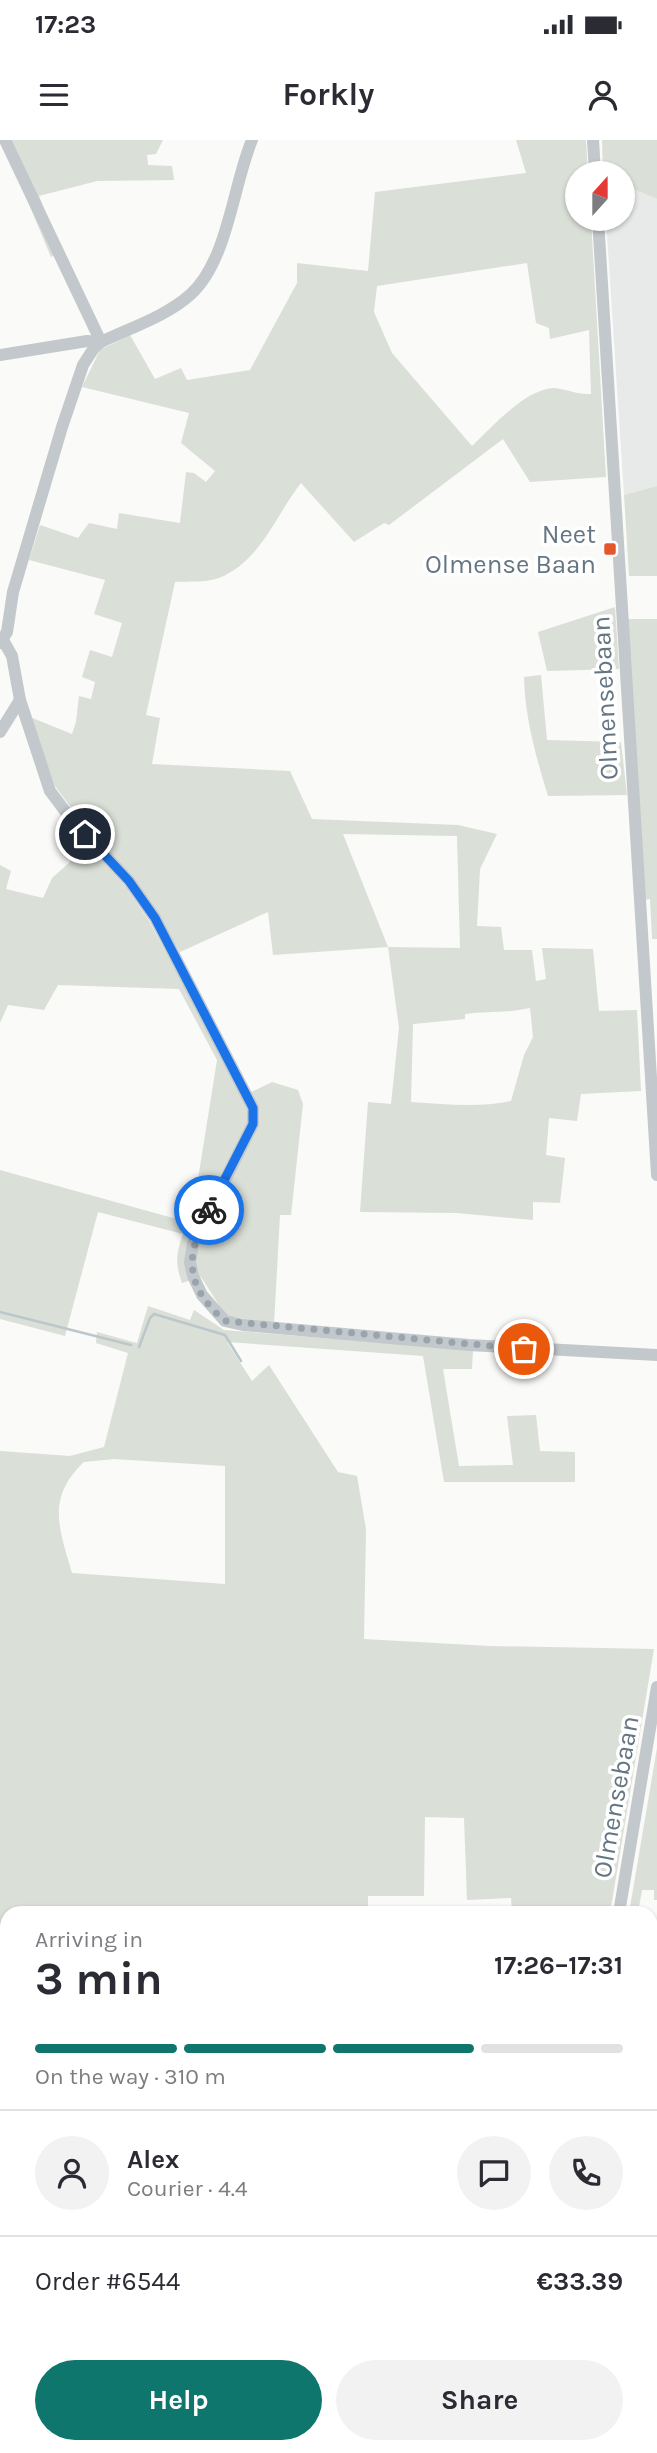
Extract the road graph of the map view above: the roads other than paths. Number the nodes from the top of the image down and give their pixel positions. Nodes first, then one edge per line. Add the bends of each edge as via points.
1 (5, 140) edge
2 (252, 140) edge
3 (593, 140) edge
4 (595, 161) edge
5 (599, 231) edge
6 (101, 342) junction
7 (0, 355) edge
8 (1, 642) edge
9 (20, 700) junction
10 (0, 732) edge
11 (657, 1175) edge
12 (657, 1356) edge
13 (657, 1689) edge
14 (621, 1906) edge

1 - 6 street
2 - 6 street via 219,245 197,288 177,304
3 - 4 street
5 - 11 street, Olmensebaan
6 - 7 street
6 - 8 street via 83,365 62,427
8 - 9 street via 12,656
9 - 10 street
9 - 12 street via 50,791 129,881 155,918 253,1108 253,1124 193,1244 192,1276 216,1313 225,1321 243,1325
13 - 14 street, Olmensebaan

